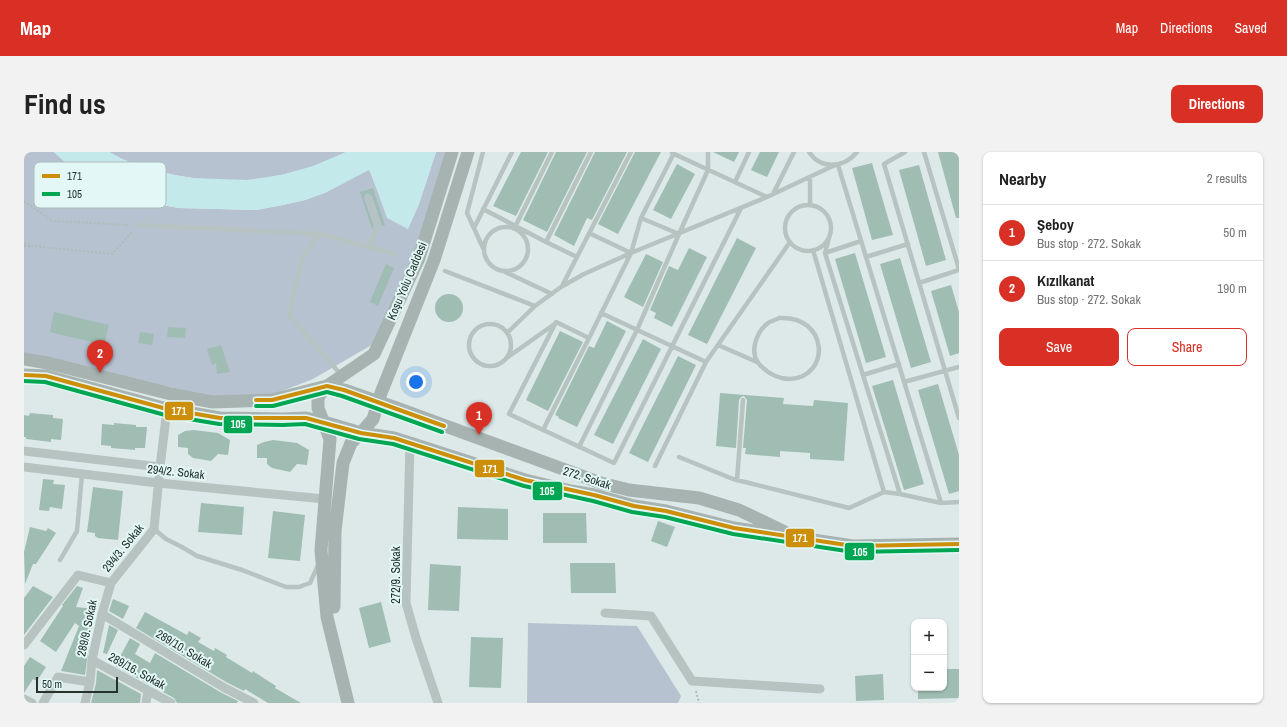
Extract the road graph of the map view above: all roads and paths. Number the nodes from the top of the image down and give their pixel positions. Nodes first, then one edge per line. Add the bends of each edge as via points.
1 (452, 152) edge
2 (468, 152) edge
3 (483, 152) edge
4 (512, 152) edge
5 (552, 152) edge
6 (591, 152) edge
7 (631, 152) edge
8 (708, 152) edge
9 (749, 152) edge
10 (794, 152) edge
11 (809, 152) edge
12 (857, 152) edge
13 (905, 152) edge
14 (924, 152) edge
15 (672, 153) edge
16 (837, 165) junction
17 (708, 170) junction
18 (810, 177) junction
19 (735, 182) junction
20 (773, 194) junction
21 (368, 197) dead end
22 (767, 197) junction
23 (24, 201) edge
24 (810, 205) junction
25 (741, 208) junction
26 (483, 210) junction
27 (641, 218) junction
28 (137, 226) junction
29 (515, 227) junction
30 (474, 228) junction
31 (589, 233) junction
32 (320, 234) junction
33 (679, 234) junction
34 (830, 234) junction
35 (861, 241) junction
36 (546, 242) junction
37 (790, 242) junction
38 (24, 244) edge
39 (908, 244) junction
40 (369, 247) junction
41 (484, 249) junction
42 (813, 250) junction
43 (959, 250) edge
44 (954, 251) junction
45 (630, 253) junction
46 (825, 253) junction
47 (396, 254) dead end
48 (577, 257) junction
49 (866, 257) junction
50 (502, 270) junction
51 (959, 270) edge
52 (445, 271) dead end
53 (919, 283) junction
54 (561, 287) junction
55 (552, 294) junction
56 (535, 306) junction
57 (601, 313) junction
58 (556, 322) junction
59 (637, 330) junction
60 (507, 333) junction
61 (588, 338) junction
62 (718, 345) junction
63 (672, 346) junction
64 (507, 358) junction
65 (24, 359) edge
66 (706, 362) junction
67 (757, 362) junction
68 (899, 364) junction
69 (959, 366) edge
70 (945, 371) junction
71 (24, 375) edge
72 (863, 375) junction
73 (342, 376) junction
74 (904, 382) junction
75 (327, 386) junction
76 (743, 400) dead end
77 (378, 402) junction
78 (167, 409) junction
79 (959, 418) edge
80 (324, 422) junction
81 (543, 430) junction
82 (361, 434) junction
83 (410, 442) junction
84 (579, 447) junction
85 (24, 451) edge
86 (679, 457) dead end
87 (160, 466) junction
88 (655, 466) dead end
89 (24, 467) edge
90 (82, 474) junction
91 (737, 480) junction
92 (158, 483) junction
93 (601, 483) junction
94 (884, 492) junction
95 (900, 494) junction
96 (594, 495) junction
97 (325, 500) junction
98 (959, 502) edge
99 (941, 503) junction
100 (154, 529) junction
101 (800, 539) junction
102 (959, 544) edge
103 (322, 557) junction
104 (60, 560) dead end
105 (111, 583) junction
106 (605, 613) dead end
107 (102, 614) junction
108 (24, 646) edge
109 (92, 660) junction
110 (338, 666) junction
111 (90, 682) junction
112 (820, 689) dead end
113 (148, 691) junction
114 (24, 699) edge
115 (32, 703) edge
116 (43, 703) edge
117 (85, 703) edge
118 (146, 703) edge
119 (171, 703) edge
120 (254, 703) edge
121 (348, 703) edge
122 (438, 703) edge

1 - 73 street, Koşu Yolu Caddesi via 419,258 374,354
2 - 77 street, Koşu Yolu Caddesi via 434,260
3 - 30 lane via 467,213
4 - 26 lane
5 - 29 lane
6 - 36 lane
7 - 31 lane
8 - 17 lane
9 - 19 lane
10 - 20 lane
11 - 16 lane via 817,160
12 - 16 lane
13 - 39 lane via 884,164
14 - 44 lane
15 - 17 lane
15 - 27 lane
16 - 18 lane
16 - 35 lane
17 - 19 lane
17 - 33 lane
18 - 20 lane
18 - 24 lane
19 - 22 lane
20 - 22 lane
21 - 40 lane via 378,226
22 - 25 lane
23 - 28 path via 52,221
24 - 34 lane via 824,212 830,226
24 - 37 lane via 796,208 786,219 785,233
25 - 33 lane
25 - 63 lane
26 - 29 lane
26 - 30 lane
27 - 33 lane
27 - 45 lane
28 - 32 lane
28 - 38 path via 112,254
29 - 36 lane
29 - 41 lane via 500,227 493,230 485,242
29 - 50 lane via 525,238 528,252 522,264 509,271
30 - 41 lane
31 - 45 lane
31 - 48 lane
32 - 40 lane
32 - 73 lane via 302,258 290,316
33 - 45 lane
33 - 59 lane
34 - 42 lane via 820,247
34 - 46 lane
35 - 46 lane
35 - 49 lane
36 - 48 lane
37 - 42 lane via 799,249
37 - 62 lane
39 - 49 lane
39 - 53 lane
40 - 47 lane
41 - 50 lane via 489,263
42 - 94 lane
43 - 44 lane
44 - 51 lane
45 - 54 lane
45 - 57 lane
46 - 72 lane
48 - 54 lane
49 - 68 lane
50 - 55 lane
51 - 53 lane
52 - 56 lane
53 - 70 lane
54 - 55 lane
55 - 56 lane
56 - 60 lane
57 - 59 lane
57 - 61 lane
58 - 61 lane
58 - 64 lane
58 - 81 lane via 509,414
59 - 63 lane
59 - 84 lane
60 - 64 lane via 511,345
60 - 64 lane via 496,325 482,326 472,335 470,348 476,360 489,366
61 - 81 lane
62 - 66 lane
62 - 67 lane
63 - 66 lane
63 - 84 lane via 614,464
65 - 75 street, 272. Sokak via 213,402 272,400
66 - 88 lane
67 - 67 lane via 774,376 785,379 803,376 811,372 818,358 815,333 800,320 779,318 761,330 754,352
68 - 72 lane
68 - 74 lane
69 - 70 lane
70 - 74 lane
70 - 79 lane
71 - 78 street, 272. Sokak via 46,376
72 - 95 lane
73 - 75 street, Koşu Yolu Caddesi
74 - 99 lane
75 - 77 street, 272. Sokak
75 - 80 street via 318,398 318,408
76 - 91 lane
77 - 82 street via 373,419
77 - 93 street, 272. Sokak
78 - 80 street, 272. Sokak via 220,418 306,418
78 - 87 street, 294/3. Sokak
80 - 82 street, 272. Sokak
80 - 97 street via 330,439
81 - 84 lane
82 - 83 street, 272. Sokak
82 - 110 street via 351,442 343,463 335,531 333,596
83 - 96 street, 272. Sokak via 525,480
83 - 122 street, 272/9. Sokak via 406,604
85 - 87 street
86 - 91 lane
87 - 92 street, 294/3. Sokak
89 - 90 street, 294/2. Sokak
90 - 92 street, 294/2. Sokak
90 - 104 lane via 78,531
91 - 94 lane via 849,508
92 - 97 street, 294/2. Sokak
92 - 100 street, 294/3. Sokak
93 - 96 street
93 - 101 street, 272. Sokak via 629,490 698,498 739,510
94 - 95 lane
95 - 99 lane
96 - 101 street, 272. Sokak via 734,528
97 - 103 street
98 - 99 lane
100 - 103 lane via 166,539 197,556 286,587 299,587 310,583
100 - 105 street, 294/3. Sokak
101 - 102 street, 272. Sokak via 853,546
103 - 110 street via 327,617
105 - 107 street, 289/9. Sokak
105 - 108 street via 78,575
106 - 112 street via 651,616 692,681
107 - 109 street, 289/9. Sokak
107 - 120 street, 289/10. Sokak
109 - 111 street, 289/9. Sokak
109 - 113 street, 289/16. Sokak
110 - 121 street
111 - 116 street via 58,678
111 - 117 street, 289/9. Sokak
113 - 118 street
113 - 119 street, 289/16. Sokak
114 - 115 street

